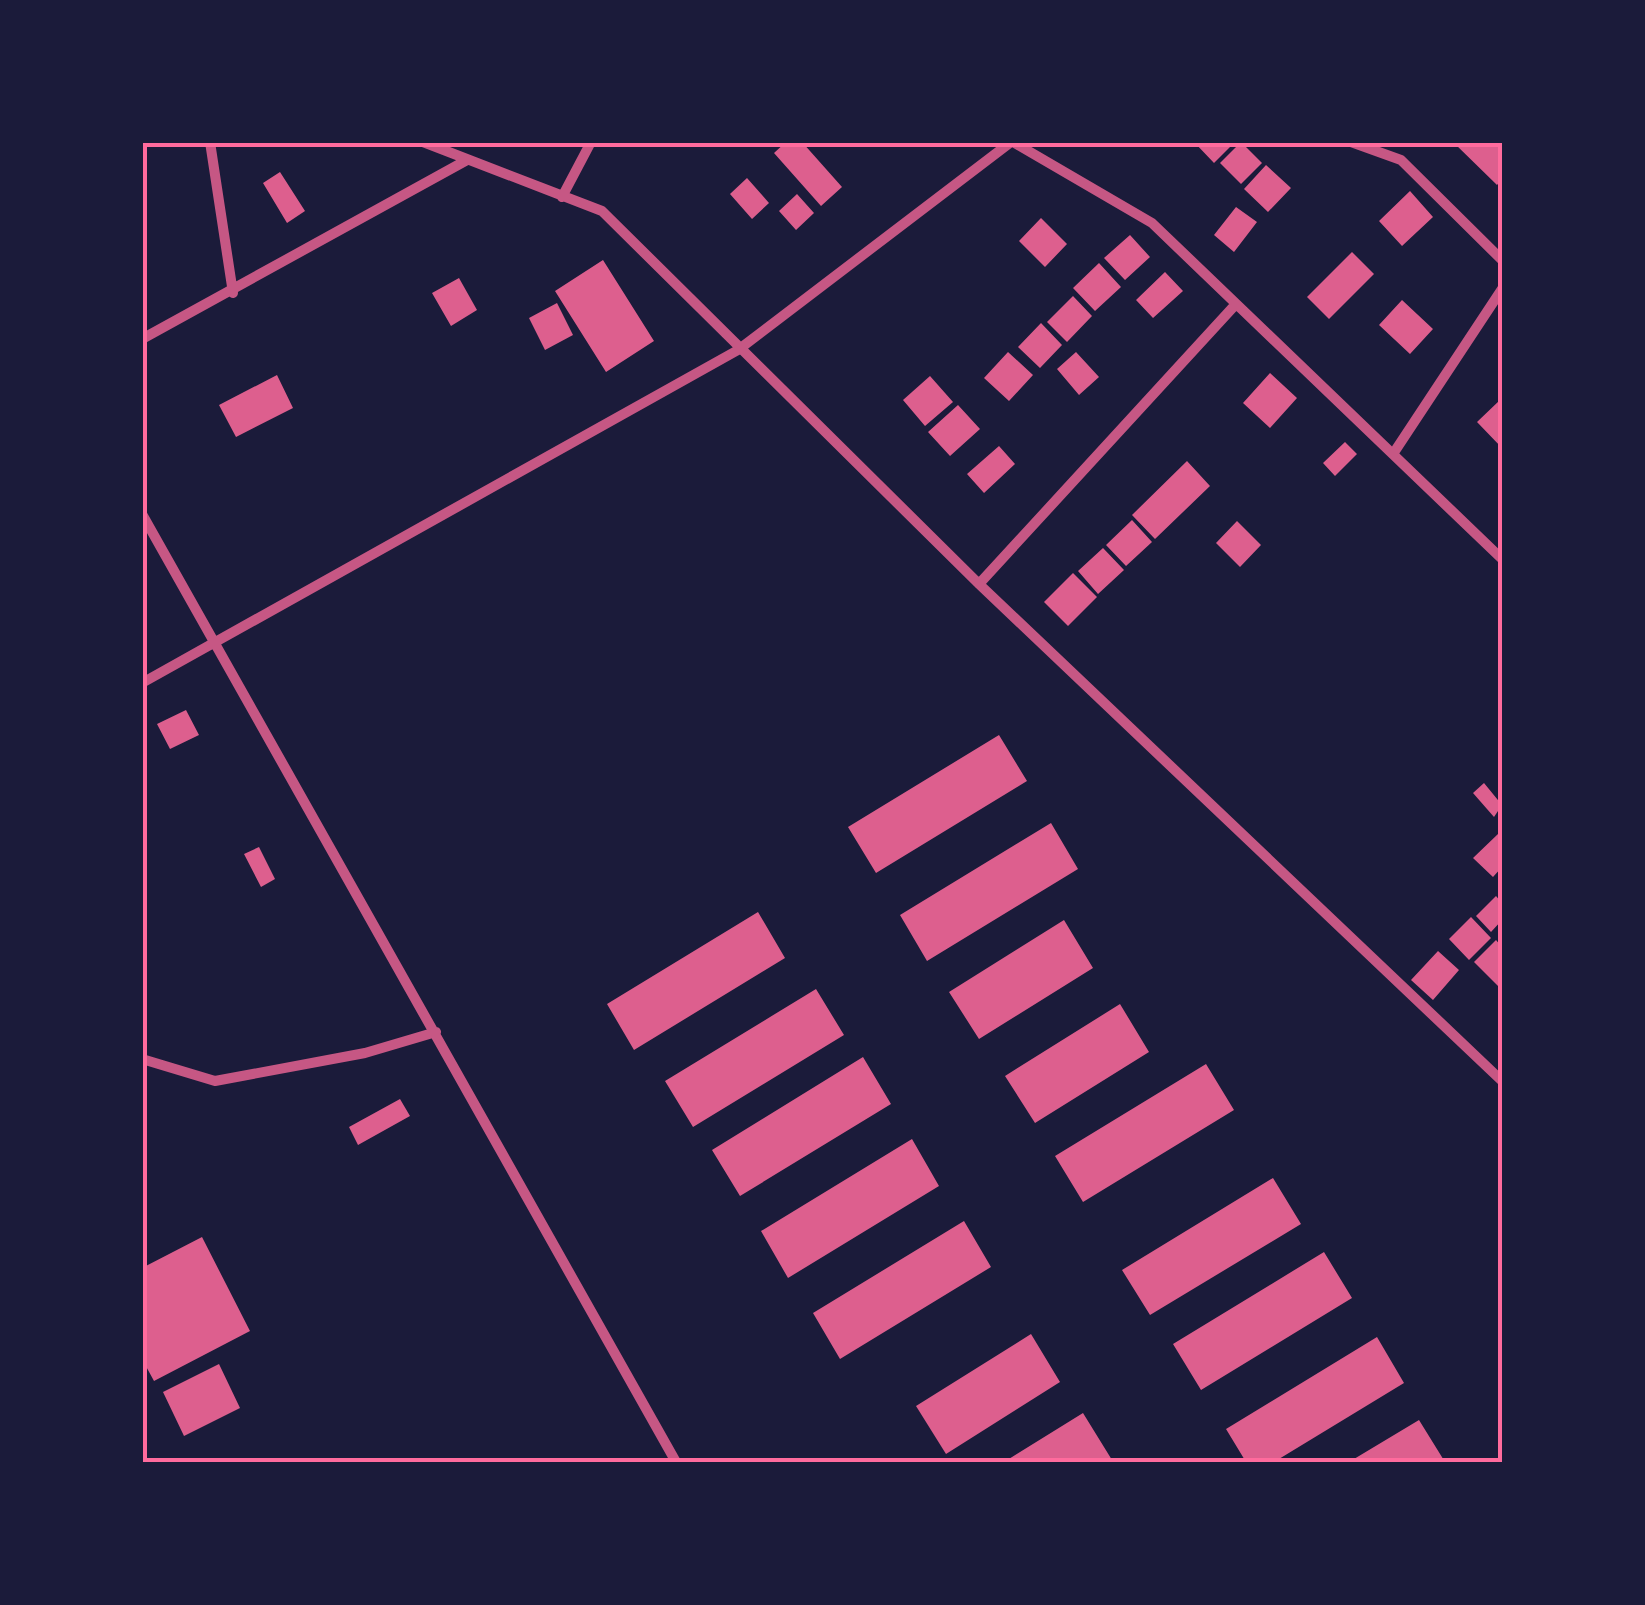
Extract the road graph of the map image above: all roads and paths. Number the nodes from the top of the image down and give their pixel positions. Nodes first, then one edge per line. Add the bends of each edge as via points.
1 (210, 142) edge
2 (423, 142) edge
3 (591, 142) edge
4 (1012, 142) edge
5 (1351, 142) edge
6 (467, 160) junction
7 (562, 197) junction
8 (1502, 260) edge
9 (1502, 289) edge
10 (232, 293) junction
11 (1236, 304) junction
12 (142, 339) edge
13 (738, 350) junction
14 (1393, 454) junction
15 (142, 514) edge
16 (1502, 559) edge
17 (979, 584) junction
18 (216, 638) junction
19 (142, 683) edge
20 (436, 1032) junction
21 (142, 1058) edge
22 (1502, 1081) edge
23 (676, 1462) edge

1 - 10 street
2 - 6 street
3 - 7 street
4 - 11 street via 1152,223
4 - 13 street
5 - 8 street via 1401,160
6 - 7 street
6 - 10 street
7 - 13 street via 602,211
9 - 14 street
10 - 12 street
11 - 14 street
11 - 17 street
13 - 17 street
13 - 18 street
14 - 16 street
15 - 18 street
17 - 22 street
18 - 19 street
18 - 20 street
20 - 21 street via 365,1053 215,1081
20 - 23 street

